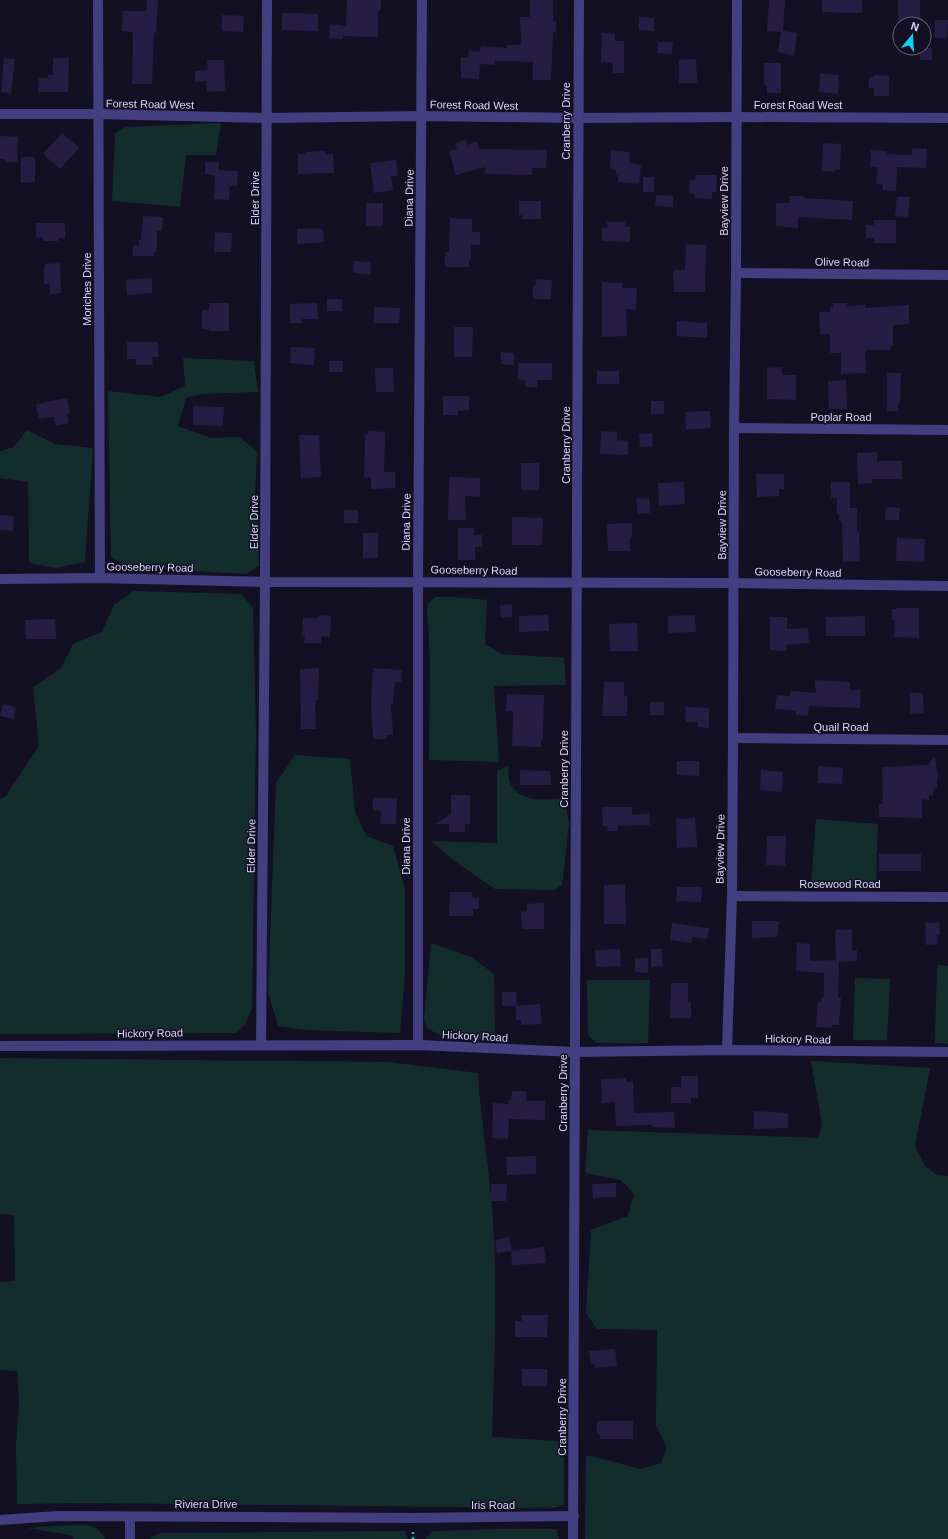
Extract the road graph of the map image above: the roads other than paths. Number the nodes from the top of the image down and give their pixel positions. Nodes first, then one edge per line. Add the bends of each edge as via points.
1 (98, 0) edge
2 (267, 0) edge
3 (422, 0) edge
4 (579, 0) edge
5 (737, 0) edge
6 (0, 114) edge
7 (98, 114) junction
8 (422, 116) junction
9 (736, 117) junction
10 (267, 118) junction
11 (578, 118) junction
12 (948, 118) edge
13 (736, 273) junction
14 (948, 275) edge
15 (734, 428) junction
16 (948, 430) edge
17 (100, 578) junction
18 (0, 579) edge
19 (418, 581) junction
20 (266, 582) junction
21 (577, 583) junction
22 (734, 583) junction
23 (948, 586) edge
24 (733, 738) junction
25 (948, 740) edge
26 (732, 896) junction
27 (948, 896) edge
28 (260, 1044) junction
29 (418, 1045) junction
30 (0, 1046) edge
31 (727, 1050) junction
32 (575, 1052) junction
33 (948, 1052) edge
34 (130, 1516) junction
35 (574, 1516) junction
36 (413, 1518) joint
37 (0, 1520) edge
38 (130, 1539) edge
39 (573, 1539) edge

1 - 7 street, Moriches Drive
2 - 10 street, Elder Drive
3 - 8 street, Diana Drive
4 - 11 street, Cranberry Drive
5 - 9 street, Bayview Drive
6 - 7 street, Forest Road West
7 - 10 street, Forest Road West
7 - 17 street, Moriches Drive
8 - 10 street, Forest Road West
8 - 11 street, Forest Road West
8 - 19 street, Diana Drive
9 - 11 street, Forest Road West
9 - 12 street, Forest Road West
9 - 13 street, Bayview Drive
10 - 20 street, Elder Drive
11 - 21 street, Cranberry Drive
13 - 14 street, Olive Road
13 - 15 street, Bayview Drive
15 - 16 street, Poplar Road
15 - 22 street, Bayview Drive
17 - 18 street, Gooseberry Road
17 - 20 street, Gooseberry Road
19 - 20 street, Gooseberry Road
19 - 21 street, Gooseberry Road
19 - 29 street, Diana Drive
20 - 28 street, Elder Drive
21 - 22 street, Gooseberry Road
21 - 32 street, Cranberry Drive
22 - 23 street, Gooseberry Road
22 - 24 street, Bayview Drive
24 - 25 street, Quail Road
24 - 26 street, Bayview Drive
26 - 27 street, Rosewood Road
26 - 31 street, Bayview Drive
28 - 29 street, Hickory Road
28 - 30 street, Hickory Road
29 - 32 street, Hickory Road
31 - 32 street, Hickory Road
31 - 33 street, Hickory Road
32 - 35 street, Cranberry Drive
34 - 36 street, Riviera Drive
34 - 37 street, Riviera Drive via 58,1516
34 - 38 street
35 - 36 street, Iris Road
35 - 39 street, Cranberry Drive

